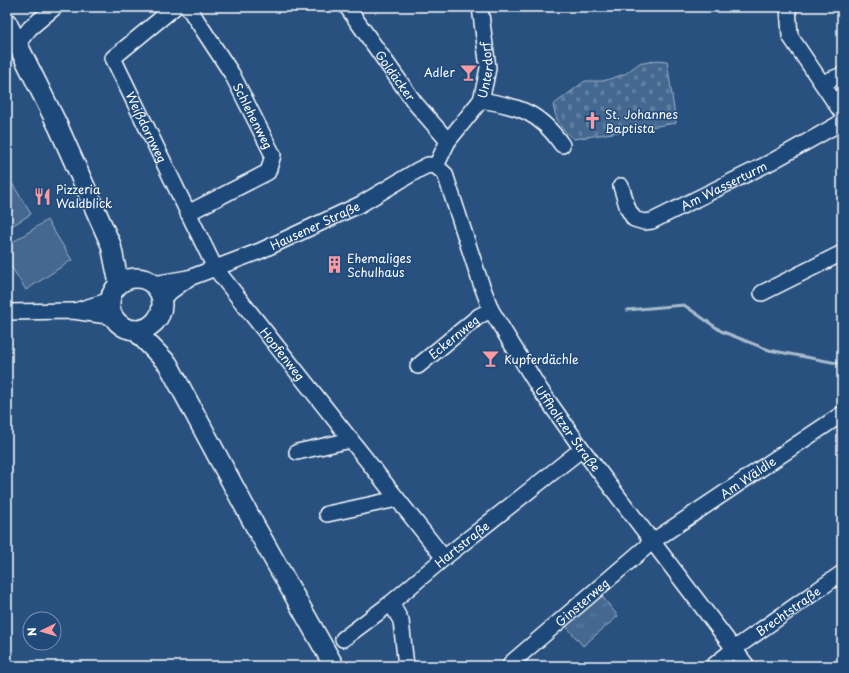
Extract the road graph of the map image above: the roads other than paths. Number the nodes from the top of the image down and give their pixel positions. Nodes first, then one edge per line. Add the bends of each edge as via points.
1 (55, 7) edge
2 (175, 7) edge
3 (188, 7) edge
4 (347, 7) edge
5 (480, 7) edge
6 (788, 7) edge
7 (7, 23) edge
8 (18, 43) junction
9 (842, 75) edge
10 (822, 83) junction
11 (480, 100) junction
12 (842, 113) edge
13 (842, 122) edge
14 (448, 141) junction
15 (562, 145) dead end
16 (436, 166) junction
17 (621, 186) dead end
18 (188, 212) junction
19 (842, 253) edge
20 (215, 268) junction
21 (133, 293) junction
22 (762, 293) dead end
23 (491, 310) junction
24 (7, 312) edge
25 (158, 318) junction
26 (135, 330) junction
27 (168, 364) junction
28 (418, 366) dead end
29 (842, 414) edge
30 (351, 440) junction
31 (582, 449) junction
32 (297, 452) dead end
33 (397, 499) junction
34 (328, 514) dead end
35 (653, 542) junction
36 (444, 558) junction
37 (842, 573) edge
38 (391, 603) junction
39 (343, 639) dead end
40 (734, 649) junction
41 (512, 665) edge
42 (334, 666) edge
43 (406, 666) edge
44 (713, 666) edge
45 (747, 666) edge

1 - 8 street via 30,28
2 - 18 street, Weißdornweg via 113,58
3 - 18 street, Schlehenweg via 232,74 273,155 268,172
4 - 14 street, Goldäcker via 415,103
5 - 11 street, Unterdorf via 488,68
6 - 10 street via 790,36
7 - 8 main road
8 - 21 main road
9 - 10 street
10 - 12 street
11 - 14 street, Unterdorf
11 - 15 street via 515,107 542,120
13 - 17 street, Am Wasserturm via 771,162 652,220 644,222 634,219
14 - 16 street, Unterdorf
16 - 20 street, Hausener Straße via 418,170 361,204 297,235
16 - 23 street, Uffholtzer Straße via 445,174 476,272
18 - 20 street, Weißdornweg
19 - 22 street
20 - 21 street, Hausener Straße
20 - 30 street, Hopfenweg
21 - 24 street, Hausener Straße via 73,311
21 - 25 main road via 162,306
21 - 26 main road via 123,326
23 - 28 street, Eckernweg via 479,316
23 - 31 street, Uffholtzer Straße via 539,388
25 - 26 main road via 148,327
25 - 27 main road
26 - 27 main road
27 - 42 main road
29 - 35 street, Am Wäldle
30 - 32 street
30 - 33 street, Hopfenweg
31 - 35 street, Uffholtzer Straße
31 - 36 street, Hartstraße
33 - 34 street
33 - 36 street, Hopfenweg
35 - 40 street, Uffholtzer Straße
35 - 41 street, Ginsterweg
36 - 38 street, Hartstraße
37 - 40 street, Brechtstraße
38 - 39 street, Hartstraße
38 - 43 street via 401,621
40 - 44 street, Brechtstraße
40 - 45 street, Uffholtzer Straße

